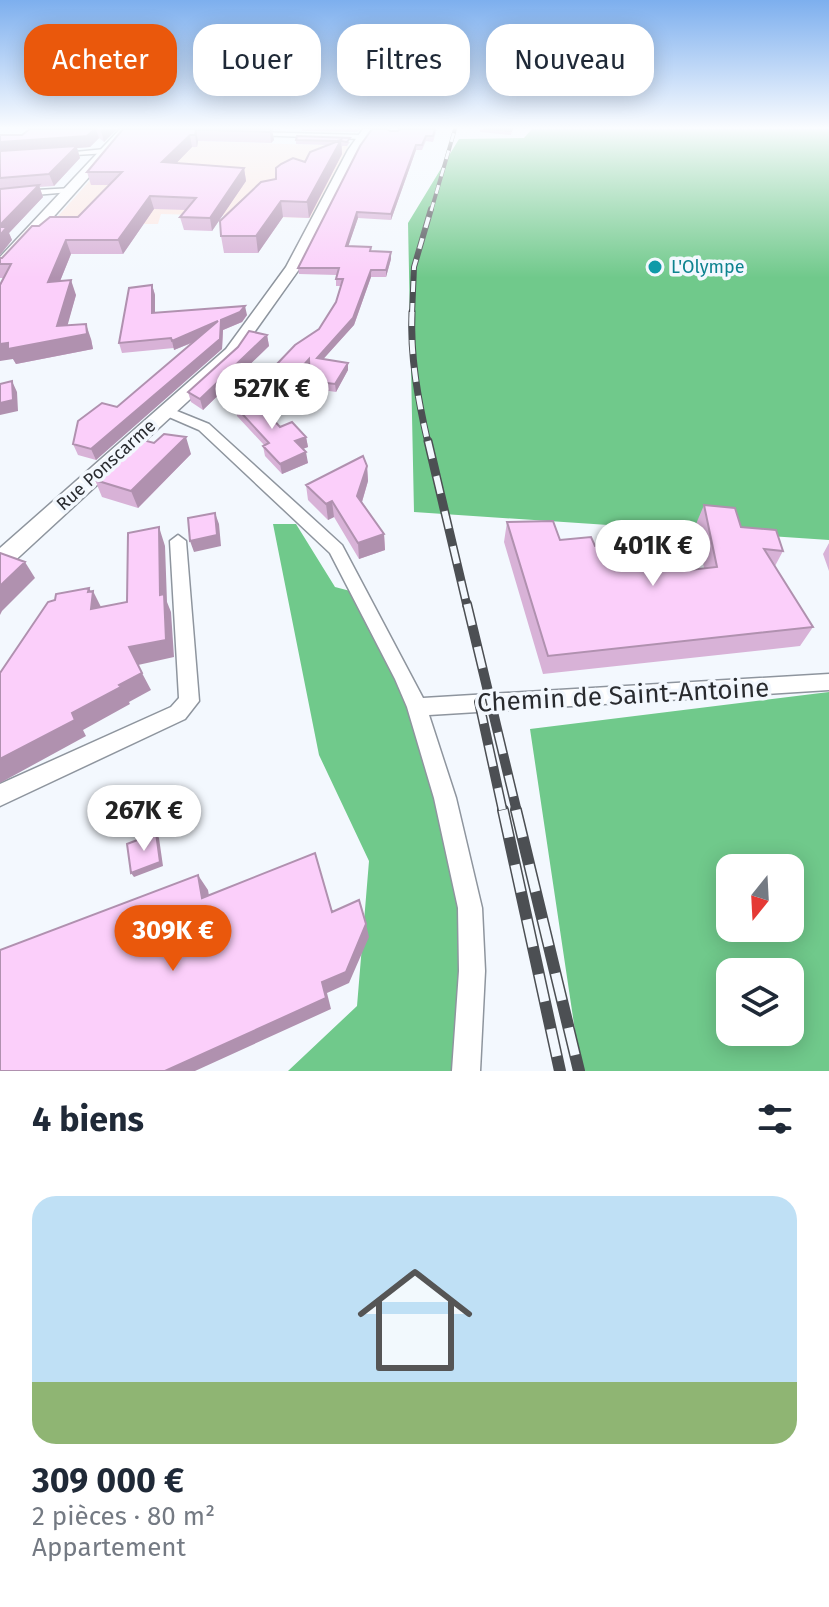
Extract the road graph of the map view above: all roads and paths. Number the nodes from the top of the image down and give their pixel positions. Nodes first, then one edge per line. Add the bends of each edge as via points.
1 (80, 179) edge
2 (340, 179) edge
3 (70, 190) junction
4 (0, 195) edge
5 (0, 267) edge
6 (167, 411) junction
7 (178, 541) dead end
8 (0, 561) edge
9 (829, 682) edge
10 (417, 707) junction
11 (0, 795) edge
12 (466, 1071) edge

1 - 3 main road
2 - 6 street, Rue Ponscarme via 293,268 247,334
3 - 4 street
3 - 5 main road
6 - 8 street, Rue Ponscarme
6 - 10 street via 204,427 336,549
7 - 11 street via 189,701 178,713
9 - 10 street, Chemin de Saint-Antoine
10 - 12 street via 470,908

